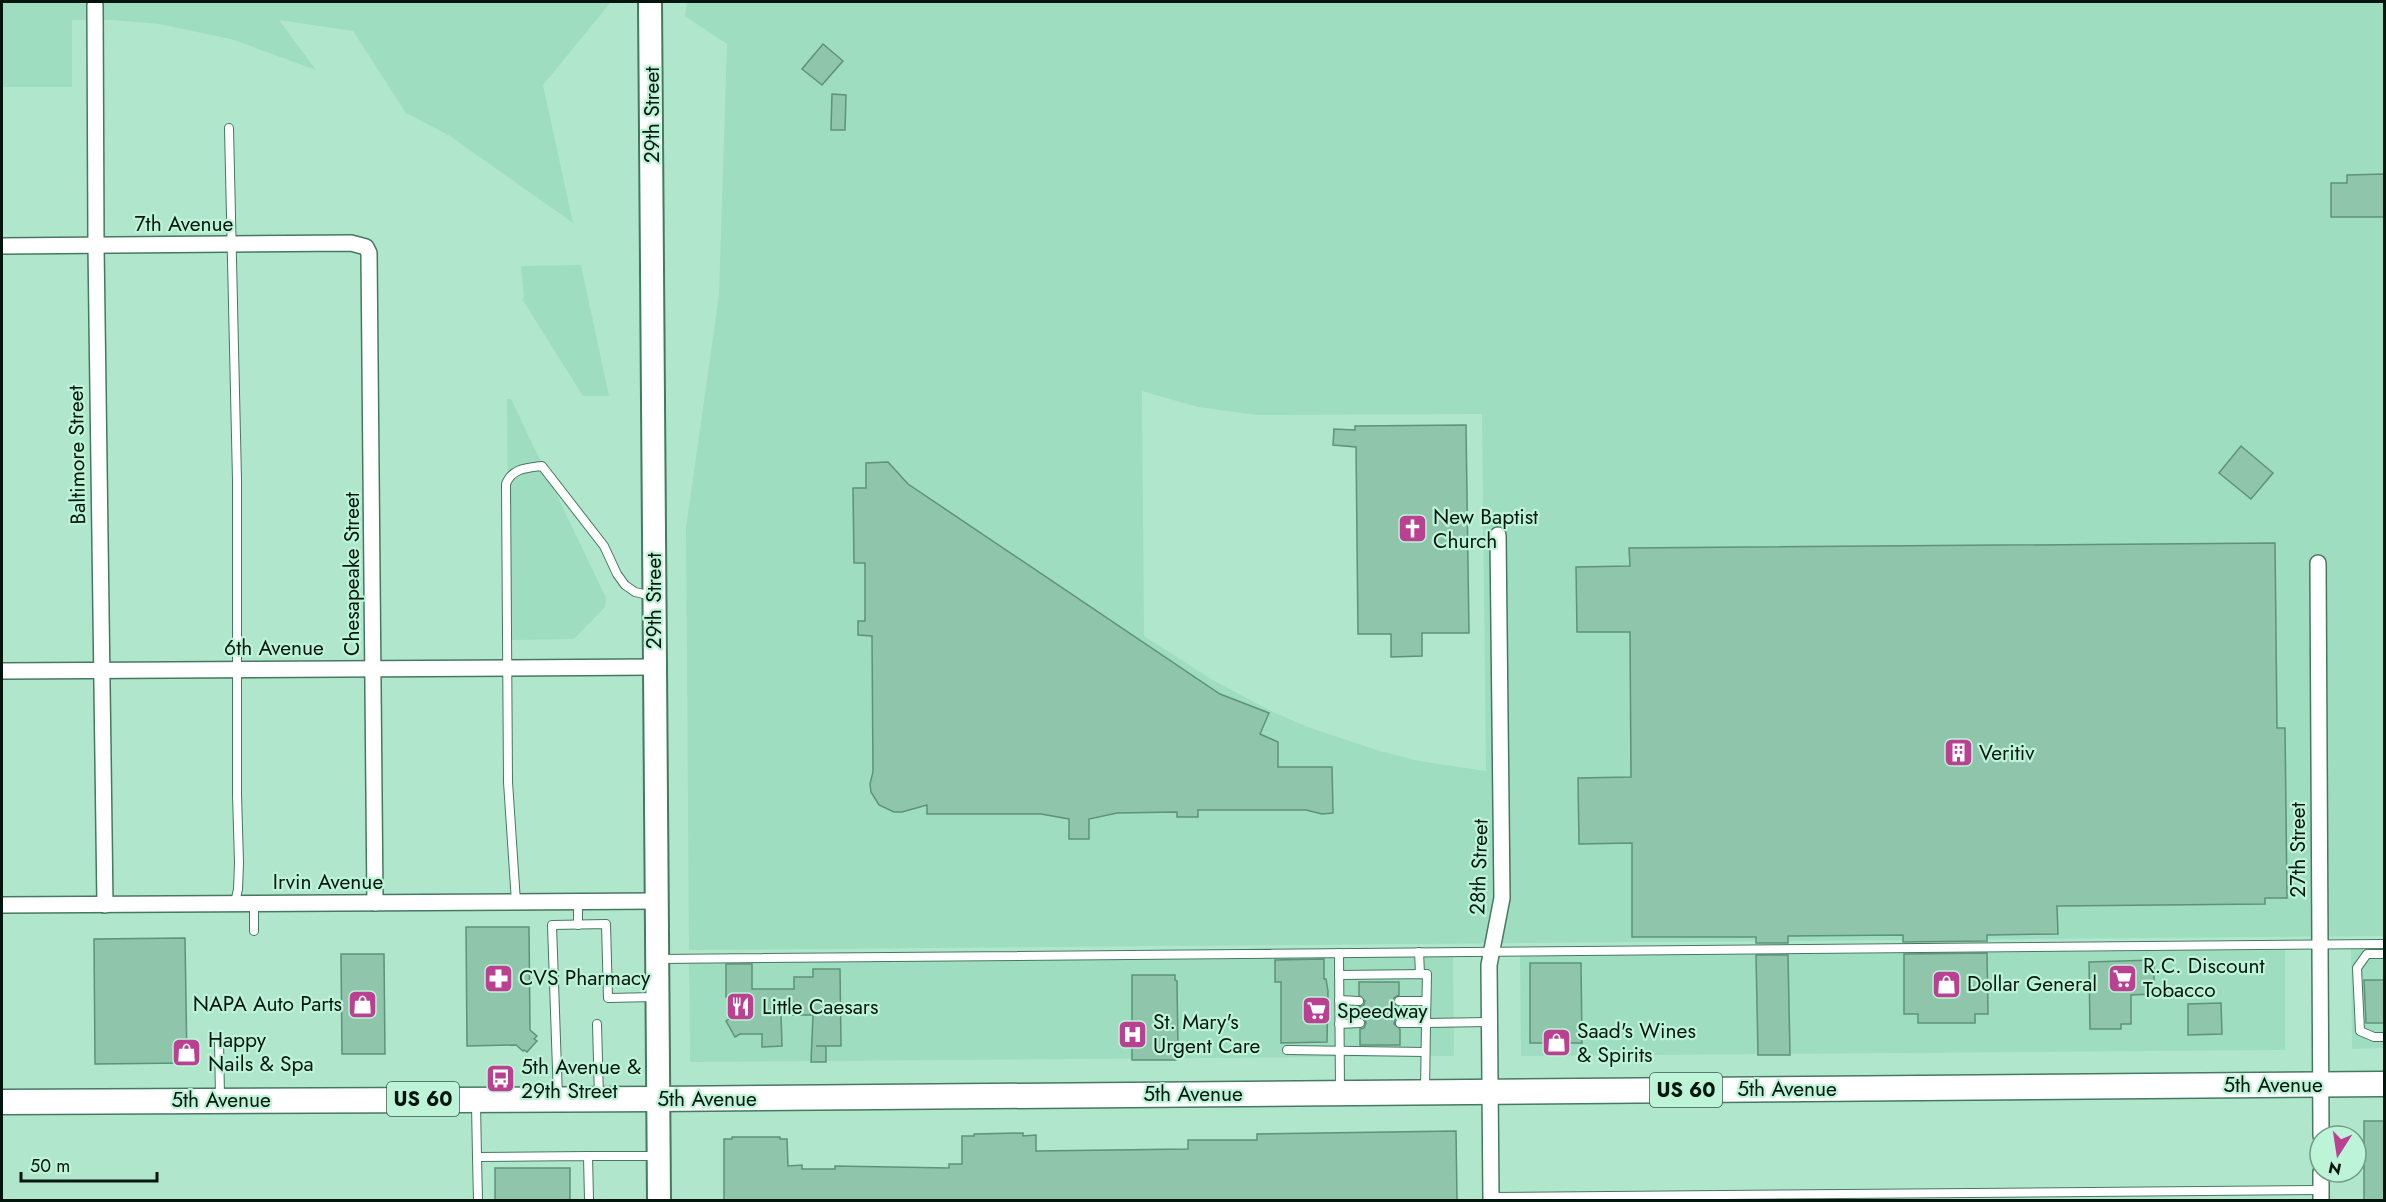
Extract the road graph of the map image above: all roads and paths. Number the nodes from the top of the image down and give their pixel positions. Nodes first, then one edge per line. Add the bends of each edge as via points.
1 (650, 2) edge
2 (95, 5) dead end
3 (229, 128) dead end
4 (96, 245) junction
5 (231, 245) junction
6 (2, 246) edge
7 (366, 247) joint
8 (1498, 534) dead end
9 (2318, 563) dead end
10 (654, 596) junction
11 (507, 667) junction
12 (654, 667) junction
13 (374, 668) junction
14 (237, 669) junction
15 (2, 671) edge
16 (101, 671) junction
17 (656, 901) junction
18 (578, 902) junction
19 (235, 903) junction
20 (254, 903) junction
21 (375, 903) junction
22 (516, 903) junction
23 (2, 905) edge
24 (105, 905) junction
25 (578, 925) junction
26 (254, 931) dead end
27 (2385, 944) edge
28 (2319, 945) junction
29 (1491, 951) junction
30 (1419, 952) junction
31 (1339, 953) junction
32 (2385, 954) edge
33 (656, 959) junction
34 (1420, 974) junction
35 (1339, 975) junction
36 (656, 997) junction
37 (1339, 1000) junction
38 (1359, 1001) dead end
39 (1399, 1001) dead end
40 (1426, 1001) junction
41 (1489, 1022) junction
42 (1360, 1023) dead end
43 (1400, 1023) dead end
44 (1426, 1023) junction
45 (597, 1024) dead end
46 (1339, 1024) junction
47 (2385, 1037) edge
48 (219, 1040) dead end
49 (1287, 1050) dead end
50 (1339, 1050) junction
51 (1425, 1052) junction
52 (2385, 1084) edge
53 (2320, 1085) junction
54 (1490, 1092) junction
55 (1340, 1093) junction
56 (1425, 1093) junction
57 (475, 1099) junction
58 (558, 1099) junction
59 (598, 1099) junction
60 (658, 1099) junction
61 (220, 1100) junction
62 (2, 1102) edge
63 (2321, 1124) edge
64 (588, 1156) junction
65 (658, 1156) junction
66 (477, 1157) junction
67 (2321, 1195) edge
68 (1491, 1198) edge
69 (477, 1200) edge
70 (589, 1200) edge
71 (659, 1200) edge

1 - 10 main road, 29th Street
2 - 4 street, Baltimore Street
3 - 5 lane
4 - 5 street, 7th Avenue
4 - 6 street, 7th Avenue
4 - 16 street, Baltimore Street
5 - 7 street, 7th Avenue via 351,243
5 - 14 lane via 236,361
7 - 13 street, Chesapeake Street via 371,260
8 - 29 street, 28th Street via 1502,898
9 - 28 street, 27th Street
10 - 11 lane via 635,592 626,585 604,546 542,466 515,472 509,477 506,492
10 - 12 main road, 29th Street
11 - 12 street, 6th Avenue
11 - 13 street, 6th Avenue
11 - 22 lane via 510,833
12 - 17 main road, 29th Street
13 - 14 street, 6th Avenue
13 - 21 street, Chesapeake Street
14 - 16 street, 6th Avenue
14 - 19 lane via 239,863
15 - 16 street, 6th Avenue
16 - 24 street, Baltimore Street
17 - 18 street, Irvin Avenue
17 - 33 main road, 29th Street
18 - 22 street, Irvin Avenue
18 - 25 lane
19 - 20 street, Irvin Avenue
19 - 24 street, Irvin Avenue
20 - 21 street, Irvin Avenue
20 - 26 lane
21 - 22 street, Irvin Avenue
23 - 24 street, Irvin Avenue
25 - 36 lane via 606,924 608,998
25 - 58 lane via 552,925
27 - 28 lane
28 - 29 lane
28 - 53 street, 27th Street
29 - 30 lane
29 - 41 street, 28th Street
30 - 31 lane
30 - 34 lane
31 - 33 lane
31 - 35 lane
32 - 47 lane via 2367,954 2357,968 2360,1031
33 - 36 main road, 29th Street
34 - 35 lane
34 - 40 lane via 1427,974
35 - 37 lane
36 - 60 main road, 29th Street
37 - 38 lane
37 - 46 lane
39 - 40 lane
40 - 44 lane
41 - 44 lane
41 - 54 street, 28th Street
42 - 46 lane
43 - 44 lane
44 - 51 lane
45 - 59 lane
46 - 50 lane
48 - 61 lane
49 - 50 lane
50 - 51 lane
50 - 55 lane
51 - 56 lane
52 - 53 main road, 5th Avenue / US 60
53 - 54 main road, 5th Avenue / US 60
53 - 63 street, 27th Street
54 - 56 main road, 5th Avenue / US 60
54 - 68 street, 28th Street
55 - 56 main road, 5th Avenue / US 60
55 - 60 main road, 5th Avenue / US 60
57 - 58 main road, 5th Avenue / US 60
57 - 61 main road, 5th Avenue / US 60
57 - 66 lane
58 - 59 main road, 5th Avenue / US 60
59 - 60 main road, 5th Avenue / US 60
60 - 65 main road, 29th Street
61 - 62 main road, 5th Avenue / US 60
64 - 65 lane
64 - 66 lane
64 - 70 lane
65 - 71 main road, 29th Street
66 - 69 lane
67 - 68 lane

